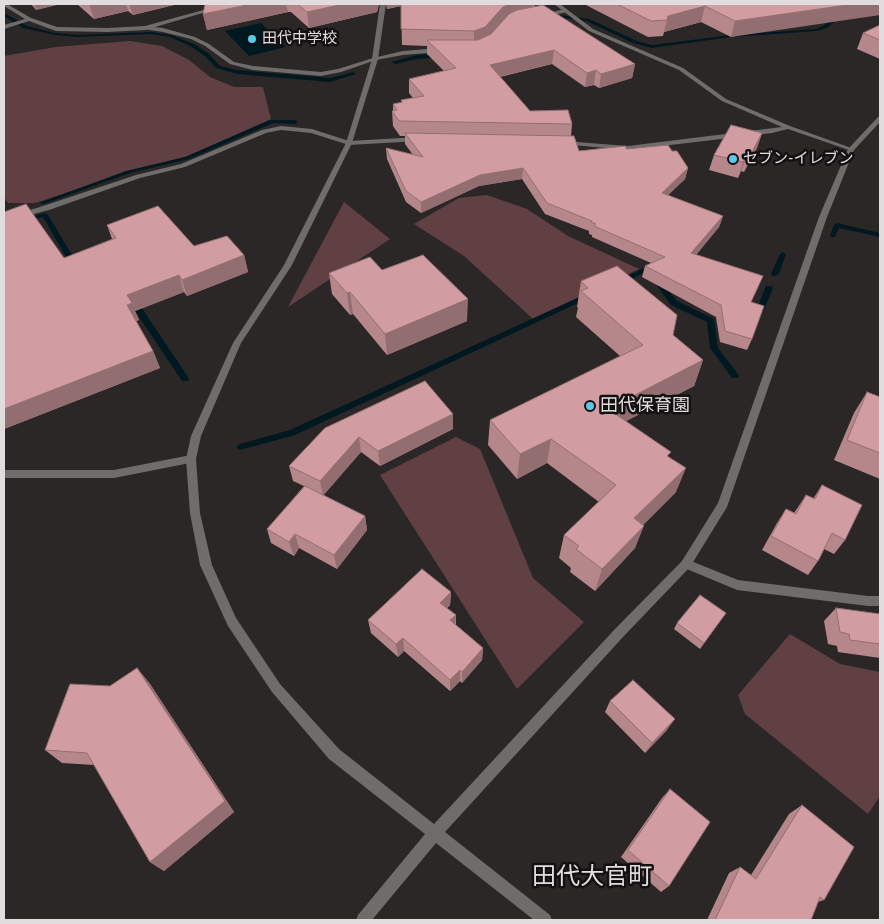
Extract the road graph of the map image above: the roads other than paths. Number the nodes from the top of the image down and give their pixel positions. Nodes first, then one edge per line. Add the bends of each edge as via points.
1 (4, 4) edge
2 (230, 4) edge
3 (383, 4) edge
4 (557, 4) edge
5 (566, 12) junction
6 (539, 16) edge
7 (29, 20) junction
8 (6, 26) edge
9 (145, 28) junction
10 (445, 50) edge
11 (375, 59) junction
12 (880, 118) edge
13 (788, 127) junction
14 (426, 139) edge
15 (349, 143) junction
16 (553, 143) edge
17 (851, 149) junction
18 (4, 220) edge
19 (191, 458) junction
20 (4, 474) edge
21 (686, 564) junction
22 (880, 601) edge
23 (436, 832) junction
24 (363, 920) edge
25 (545, 920) edge

1 - 7 street
2 - 9 street
3 - 11 street
4 - 5 street
5 - 6 street
5 - 13 street via 590,30 681,69 724,100
7 - 8 street
7 - 9 street via 56,29
9 - 11 street via 187,36 207,45 232,63 253,68 321,74
10 - 11 street via 403,52
11 - 15 street
12 - 17 street
13 - 16 street via 628,148
13 - 17 street
14 - 15 street
15 - 18 street via 312,131 272,130 183,166 138,176
15 - 19 street via 288,265 237,343 196,436
17 - 21 street via 823,217 723,504
19 - 20 street via 114,474
19 - 23 street via 195,513 206,565 232,622 276,688 334,754
21 - 22 street via 737,585
21 - 23 street via 618,633
23 - 24 street
23 - 25 street

